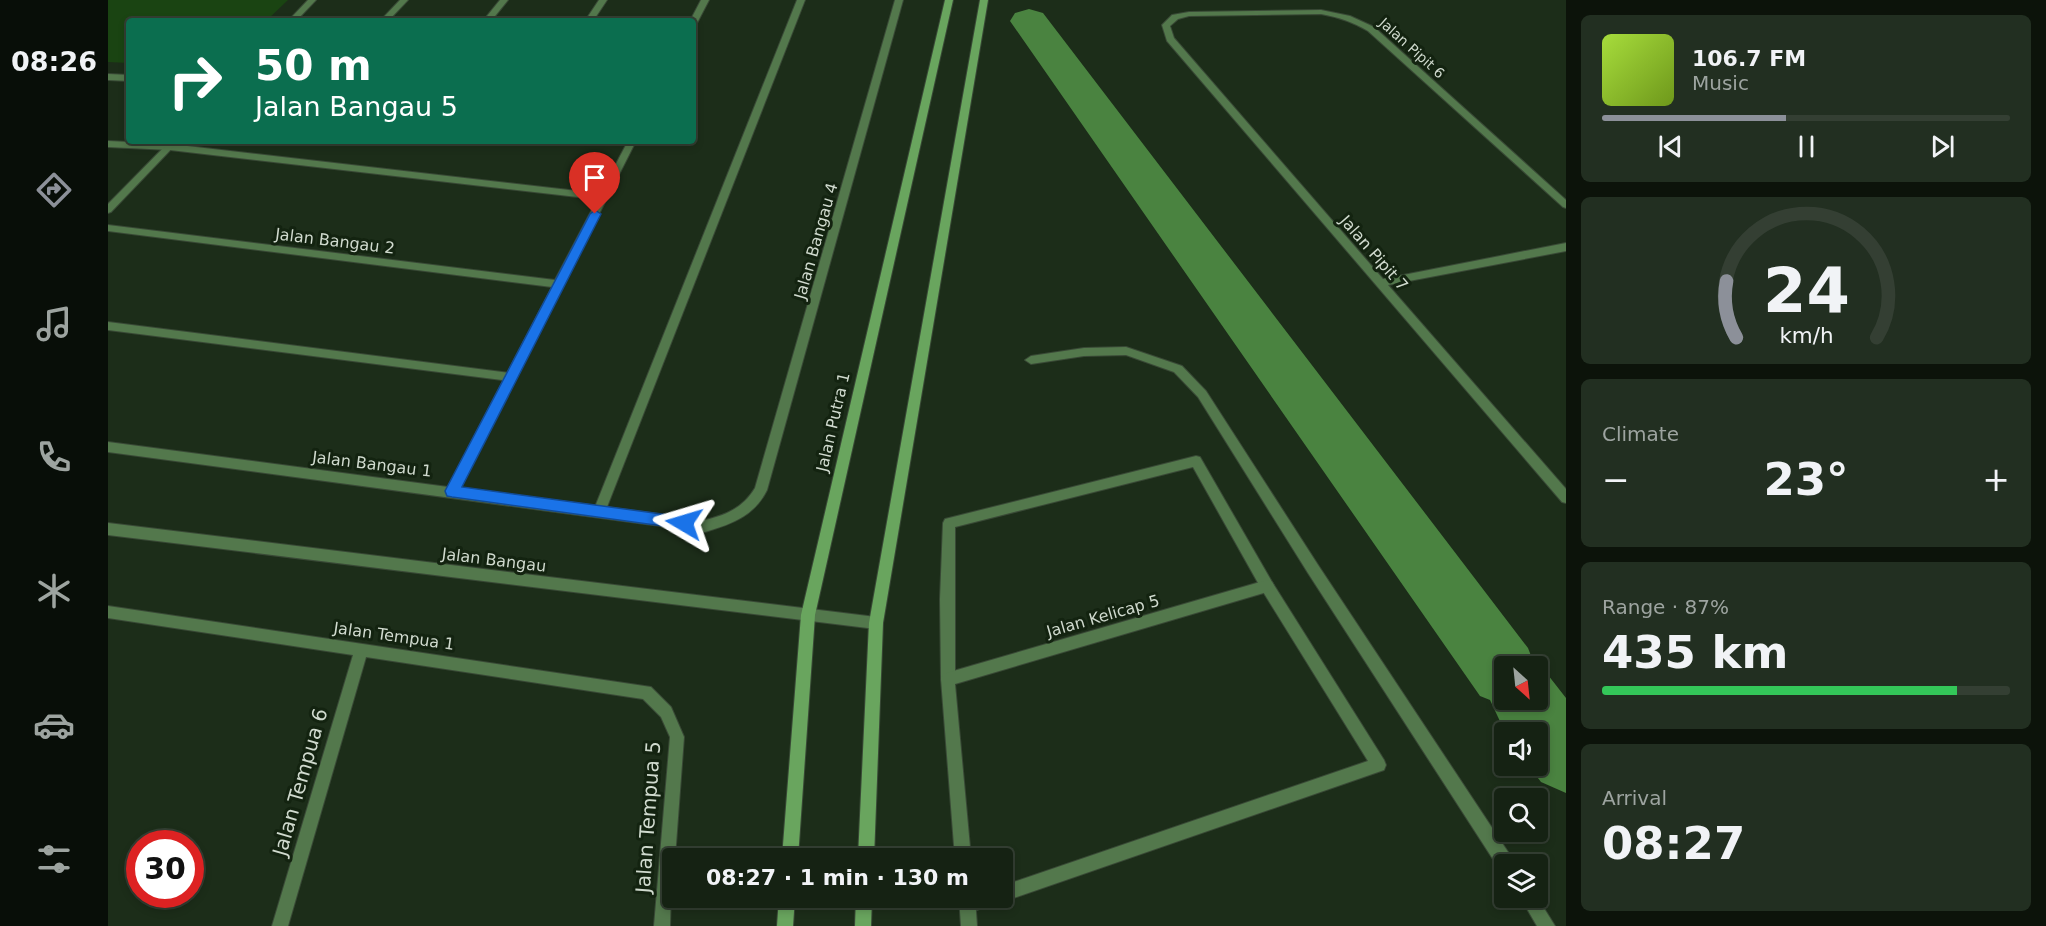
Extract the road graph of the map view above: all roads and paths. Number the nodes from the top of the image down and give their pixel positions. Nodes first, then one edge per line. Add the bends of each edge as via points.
1 (312, 0) edge
2 (404, 0) edge
3 (504, 0) edge
4 (603, 0) edge
5 (705, 0) edge
6 (801, 0) edge
7 (899, 0) edge
8 (949, 0) edge
9 (984, 0) edge
10 (295, 18) edge
11 (387, 18) edge
12 (489, 18) edge
13 (591, 18) edge
14 (696, 18) edge
15 (1166, 25) joint
16 (108, 76) edge
17 (126, 78) edge
18 (108, 144) edge
19 (173, 144) edge
20 (630, 144) edge
21 (604, 196) junction
22 (1566, 205) edge
23 (108, 210) edge
24 (108, 228) edge
25 (1566, 247) edge
26 (1380, 283) junction
27 (559, 284) junction
28 (108, 327) edge
29 (1031, 360) dead end
30 (510, 377) junction
31 (108, 447) edge
32 (761, 490) joint
33 (452, 491) junction
34 (1566, 498) edge
35 (599, 512) junction
36 (108, 529) edge
37 (1267, 586) junction
38 (108, 612) edge
39 (807, 615) junction
40 (876, 623) junction
41 (361, 650) junction
42 (948, 679) junction
43 (666, 712) joint
44 (791, 848) edge
45 (866, 848) edge
46 (962, 848) edge
47 (1499, 854) edge
48 (1013, 890) edge
49 (786, 908) edge
50 (864, 908) edge
51 (968, 908) edge
52 (1535, 908) edge
53 (280, 926) edge
54 (662, 926) edge
55 (785, 926) edge
56 (863, 926) edge
57 (969, 926) edge
58 (1547, 926) edge

1 - 10 street
2 - 11 street
3 - 12 street
4 - 13 street
5 - 14 street
6 - 35 street
7 - 32 street, Jalan Bangau 4
8 - 39 main road, Jalan Putra 1
9 - 40 main road
15 - 22 street, Jalan Pipit 6 via 1175,17 1189,14 1321,12 1357,20
15 - 26 street, Jalan Pipit 7 via 1170,39
16 - 17 street
18 - 19 street
19 - 21 street
19 - 23 street
20 - 21 street
21 - 27 street
24 - 27 street, Jalan Bangau 2
25 - 26 street
26 - 34 street, Jalan Pipit 7
27 - 30 street
28 - 30 street
29 - 47 street via 1126,351 1178,369 1202,394
30 - 33 street
31 - 33 street, Jalan Bangau 1
32 - 35 street, Jalan Bangau 1 via 741,514 705,526
33 - 35 street, Jalan Bangau 1
36 - 39 street, Jalan Bangau
37 - 42 street, Jalan Kelicap 5
37 - 42 street via 1196,460 949,523
37 - 48 street via 1379,765
38 - 41 street, Jalan Tempua 1
39 - 40 street, Jalan Bangau
39 - 44 main road, Jalan Putra 1
40 - 45 main road
41 - 43 street, Jalan Tempua 1 via 646,692
41 - 53 street, Jalan Tempua 6
42 - 46 street
43 - 54 street, Jalan Tempua 5 via 677,737
49 - 55 main road
50 - 56 main road
51 - 57 street
52 - 58 street

